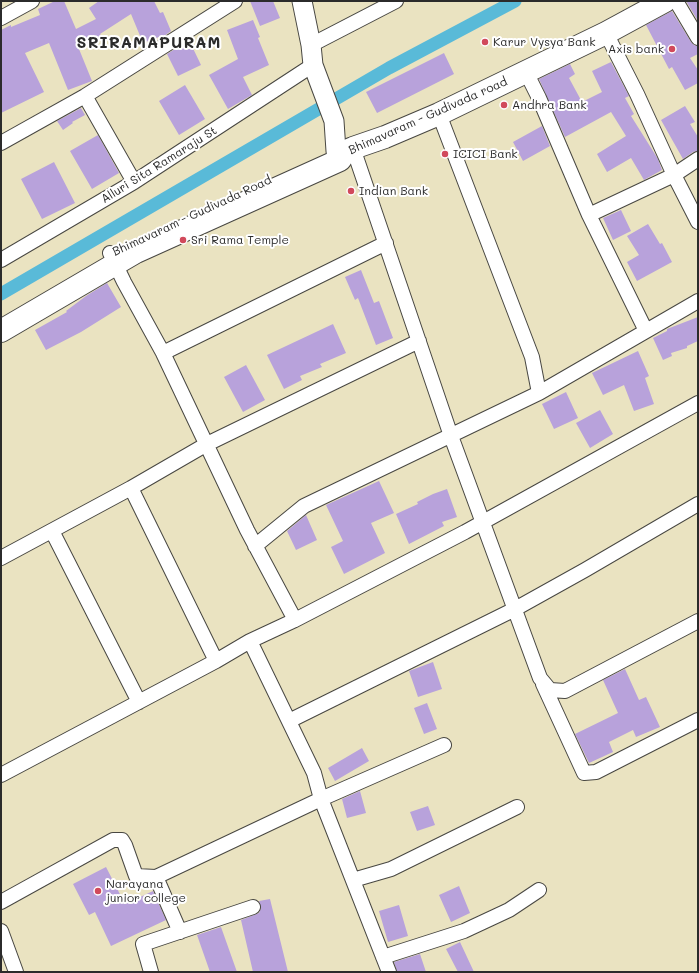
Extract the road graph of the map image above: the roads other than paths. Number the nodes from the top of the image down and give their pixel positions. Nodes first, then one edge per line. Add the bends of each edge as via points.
1 (32, 1) edge
2 (235, 1) edge
3 (302, 1) edge
4 (396, 1) edge
5 (665, 1) edge
6 (676, 1) edge
7 (1, 18) edge
8 (606, 33) junction
9 (698, 38) edge
10 (311, 45) junction
11 (316, 72) junction
12 (526, 72) junction
13 (85, 96) junction
14 (439, 114) junction
15 (1, 143) edge
16 (344, 153) junction
17 (698, 159) edge
18 (674, 175) junction
19 (134, 182) junction
20 (589, 215) junction
21 (698, 222) edge
22 (386, 243) junction
23 (112, 259) junction
24 (1, 260) edge
25 (698, 301) edge
26 (1, 316) edge
27 (1, 331) edge
28 (646, 331) junction
29 (419, 341) junction
30 (163, 353) junction
31 (539, 393) junction
32 (698, 403) edge
33 (451, 436) junction
34 (207, 444) junction
35 (131, 488) junction
36 (698, 504) edge
37 (483, 522) junction
38 (52, 531) junction
39 (255, 546) junction
40 (1, 558) edge
41 (515, 608) junction
42 (295, 620) junction
43 (698, 621) edge
44 (250, 641) junction
45 (216, 662) junction
46 (540, 678) junction
47 (138, 702) junction
48 (698, 720) edge
49 (289, 721) junction
50 (444, 745) dead end
51 (1, 775) edge
52 (321, 799) junction
53 (517, 807) dead end
54 (156, 877) junction
55 (353, 880) junction
56 (540, 890) dead end
57 (1, 902) edge
58 (254, 907) dead end
59 (1, 931) edge
60 (180, 932) junction
61 (383, 957) junction
62 (16, 972) edge
63 (151, 972) edge
64 (389, 972) edge

1 - 7 street
2 - 13 street
3 - 10 main road
4 - 10 street
5 - 8 main road, Bhimavaram - Gudivada road
6 - 9 street
8 - 12 main road, Bhimavaram - Gudivada road
8 - 18 street
10 - 11 main road
11 - 16 main road
11 - 19 street, Alluri Sita Ramaraju St
12 - 14 main road, Bhimavaram - Gudivada road
12 - 20 street
13 - 15 street
13 - 19 street
14 - 16 main road, Bhimavaram - Gudivada road
14 - 31 street via 532,357
16 - 22 street
16 - 23 main road, Bhimavaram - Gudivada road via 136,252
17 - 18 street
18 - 20 street
18 - 21 street
19 - 24 street, Alluri Sita Ramaraju St
20 - 28 street
22 - 29 street
22 - 30 street
23 - 26 main road, Bhimavaram - Gudivada Road
23 - 27 main road, Bhimavaram - Gudivada road
23 - 30 street
25 - 28 street
28 - 31 street
29 - 33 street
29 - 34 street
30 - 34 street
31 - 33 street
32 - 37 street
33 - 37 street
33 - 39 street via 304,506
34 - 35 street
34 - 39 street
35 - 38 street
35 - 45 street
36 - 41 street
37 - 41 street
37 - 42 street
38 - 40 street
38 - 47 street
39 - 42 street
41 - 46 street
41 - 49 street
42 - 44 street
43 - 46 street via 565,691 550,690
44 - 45 street
44 - 49 street
45 - 47 street
46 - 48 street via 584,773 596,772
47 - 51 street
49 - 52 street via 314,773
50 - 52 street
52 - 54 street
52 - 55 street
53 - 55 street via 391,869
54 - 57 street via 136,876 125,844 122,840 113,840
54 - 60 street
55 - 61 street
56 - 61 street via 509,910 464,931
58 - 60 street
59 - 62 street
60 - 63 street via 143,944
61 - 64 street

